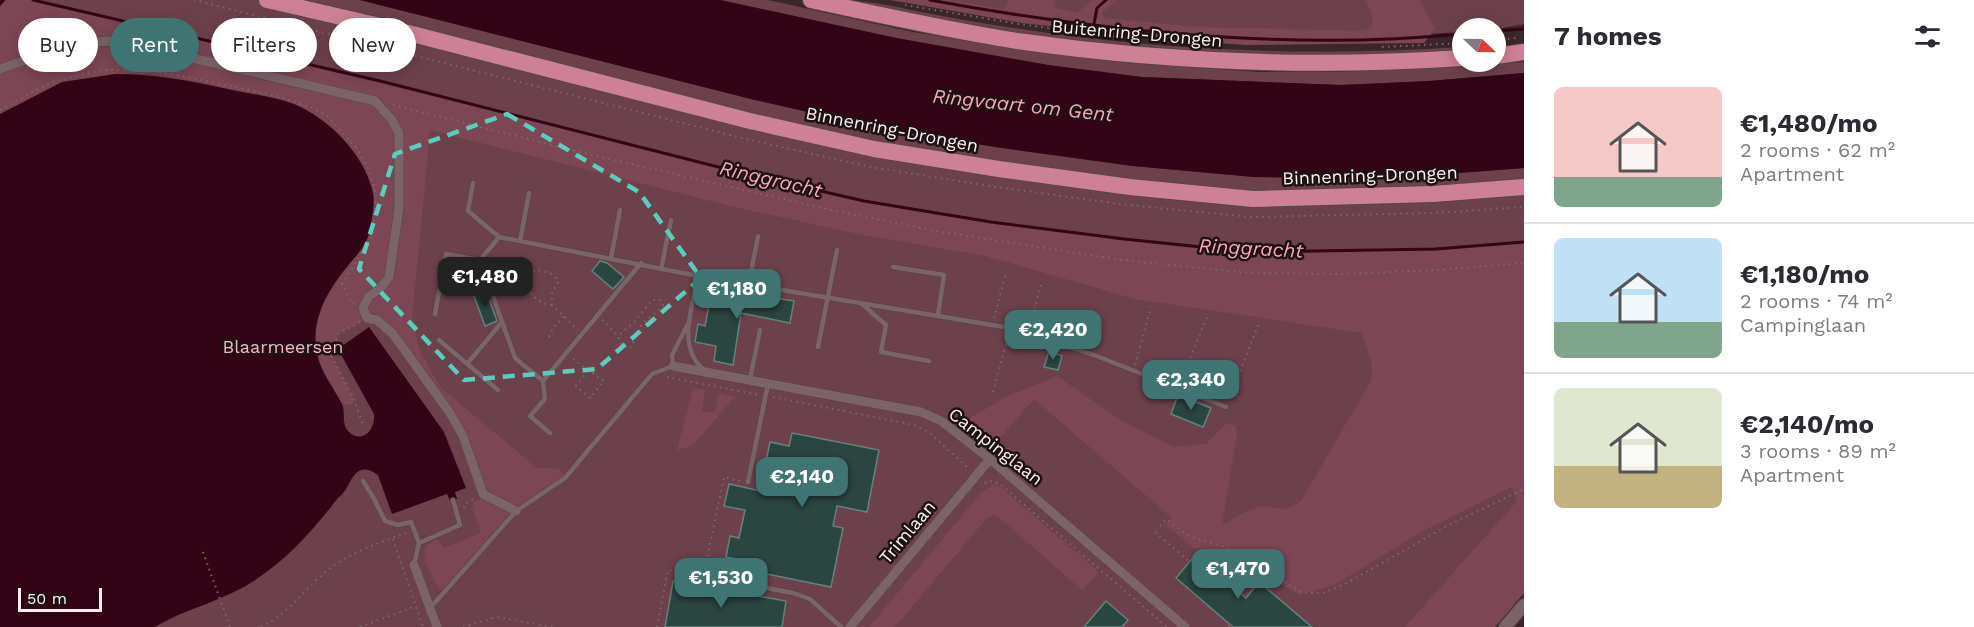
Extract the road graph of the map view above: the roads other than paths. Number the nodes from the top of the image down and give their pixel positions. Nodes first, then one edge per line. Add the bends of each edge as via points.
1 (267, 0) edge
2 (811, 0) edge
3 (1524, 52) edge
4 (1506, 55) edge
5 (1452, 58) edge
6 (0, 69) edge
7 (473, 183) dead end
8 (1524, 187) edge
9 (529, 193) dead end
10 (620, 210) dead end
11 (671, 220) dead end
12 (758, 236) dead end
13 (499, 237) junction
14 (520, 241) junction
15 (837, 250) dead end
16 (611, 258) junction
17 (480, 260) junction
18 (641, 263) junction
19 (893, 267) dead end
20 (661, 269) junction
21 (698, 276) junction
22 (749, 283) junction
23 (828, 298) junction
24 (862, 304) junction
25 (435, 314) dead end
26 (938, 315) junction
27 (690, 320) junction
28 (502, 322) junction
29 (760, 330) dead end
30 (439, 340) dead end
31 (818, 348) dead end
32 (929, 361) dead end
33 (467, 364) junction
34 (673, 366) junction
35 (708, 372) junction
36 (750, 380) junction
37 (543, 381) junction
38 (768, 384) junction
39 (498, 390) dead end
40 (1226, 407) road end
41 (550, 433) dead end
42 (990, 459) junction
43 (363, 481) dead end
44 (748, 482) road end
45 (453, 500) dead end
46 (516, 511) junction
47 (419, 543) junction
48 (414, 565) joint
49 (703, 576) road end
50 (1524, 605) edge
51 (430, 608) junction
52 (437, 627) edge
53 (841, 627) edge
54 (850, 627) edge
55 (1185, 627) edge
56 (1505, 627) edge

1 - 8 highway, Binnenring-Drongen via 750,121 874,148 999,169 1130,187 1253,198 1433,194
2 - 5 highway, Buitenring-Drongen via 1016,40 1142,54 1258,63
3 - 4 highway
6 - 46 street via 68,45 107,41 375,101 399,133 399,208 389,277 369,296 365,313 393,334 450,413 463,436 483,494
7 - 13 lane via 468,210
9 - 14 lane
10 - 16 lane
11 - 20 lane
12 - 22 lane
13 - 14 lane
13 - 17 lane
14 - 16 lane
15 - 23 lane
16 - 18 lane
17 - 25 lane via 446,254
17 - 28 lane
18 - 20 lane
18 - 37 lane
19 - 26 lane via 944,275
20 - 21 lane
21 - 22 lane
21 - 27 lane
22 - 23 lane
23 - 24 lane
23 - 31 lane
24 - 26 lane
24 - 32 lane via 886,325 881,352
26 - 40 lane via 1029,332
27 - 34 lane via 672,355
27 - 35 lane via 688,346 693,358
28 - 33 lane
28 - 37 lane via 515,358
29 - 36 lane
30 - 33 lane
33 - 39 lane
34 - 35 street, Campinglaan
34 - 46 lane via 652,374 565,478
35 - 36 street, Campinglaan
36 - 38 street, Campinglaan
37 - 41 lane via 544,399 530,416
38 - 42 street, Campinglaan via 921,412 941,421
38 - 44 lane
42 - 54 street, Trimlaan
42 - 55 street, Campinglaan
43 - 47 lane via 385,522 411,522
45 - 47 lane via 460,525
46 - 51 lane
47 - 48 lane
48 - 51 street
49 - 53 lane via 810,599
50 - 56 street
51 - 52 street

